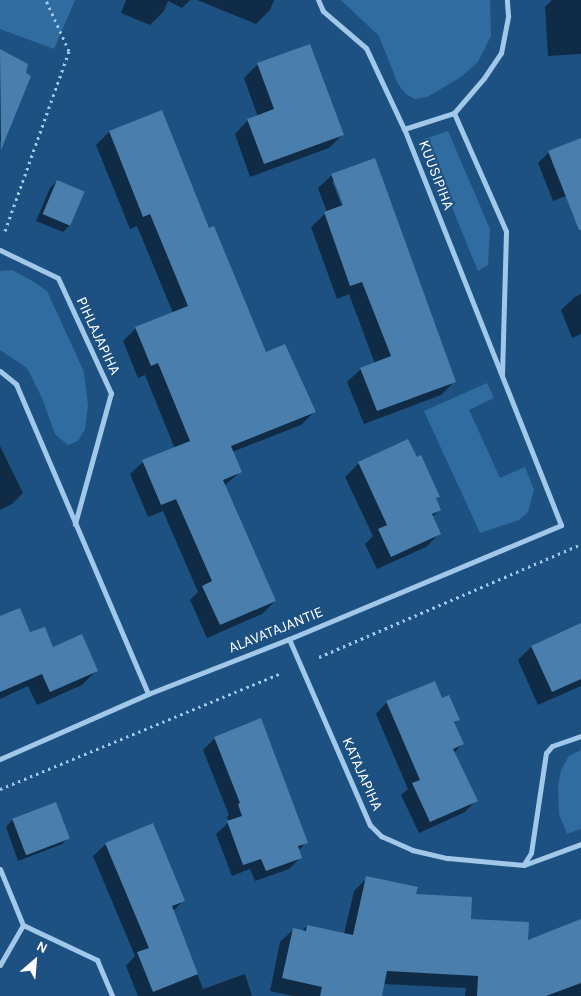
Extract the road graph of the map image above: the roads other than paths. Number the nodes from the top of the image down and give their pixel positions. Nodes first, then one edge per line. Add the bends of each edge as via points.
1 (318, 0) edge
2 (507, 0) edge
3 (454, 114) junction
4 (404, 129) junction
5 (0, 250) edge
6 (0, 371) edge
7 (502, 378) junction
8 (75, 525) junction
9 (562, 526) joint
10 (289, 639) junction
11 (148, 694) junction
12 (581, 736) edge
13 (0, 759) edge
14 (581, 844) edge
15 (524, 864) junction
16 (0, 869) edge
17 (23, 925) junction
18 (0, 964) edge
19 (112, 996) edge

1 - 4 street, KUUSIPIHA via 322,11 366,48
2 - 3 street via 508,16 501,53
3 - 4 street
3 - 7 street, KUUSIPIHA via 506,231
4 - 7 street, KUUSIPIHA
5 - 8 street, PIHLAJAPIHA via 58,278 111,393
6 - 8 street via 16,384
7 - 9 street, KUUSIPIHA
8 - 11 street
9 - 10 street, ALAVATAJANTIE
10 - 11 street, ALAVATAJANTIE
10 - 15 street, KATAJAPIHA via 370,825 381,836 412,850 448,858
11 - 13 street, ALAVATAJANTIE
12 - 15 street via 552,746 546,753 531,853
14 - 15 street, KATAJAPIHA
16 - 17 street
17 - 18 street
17 - 19 street via 97,960

